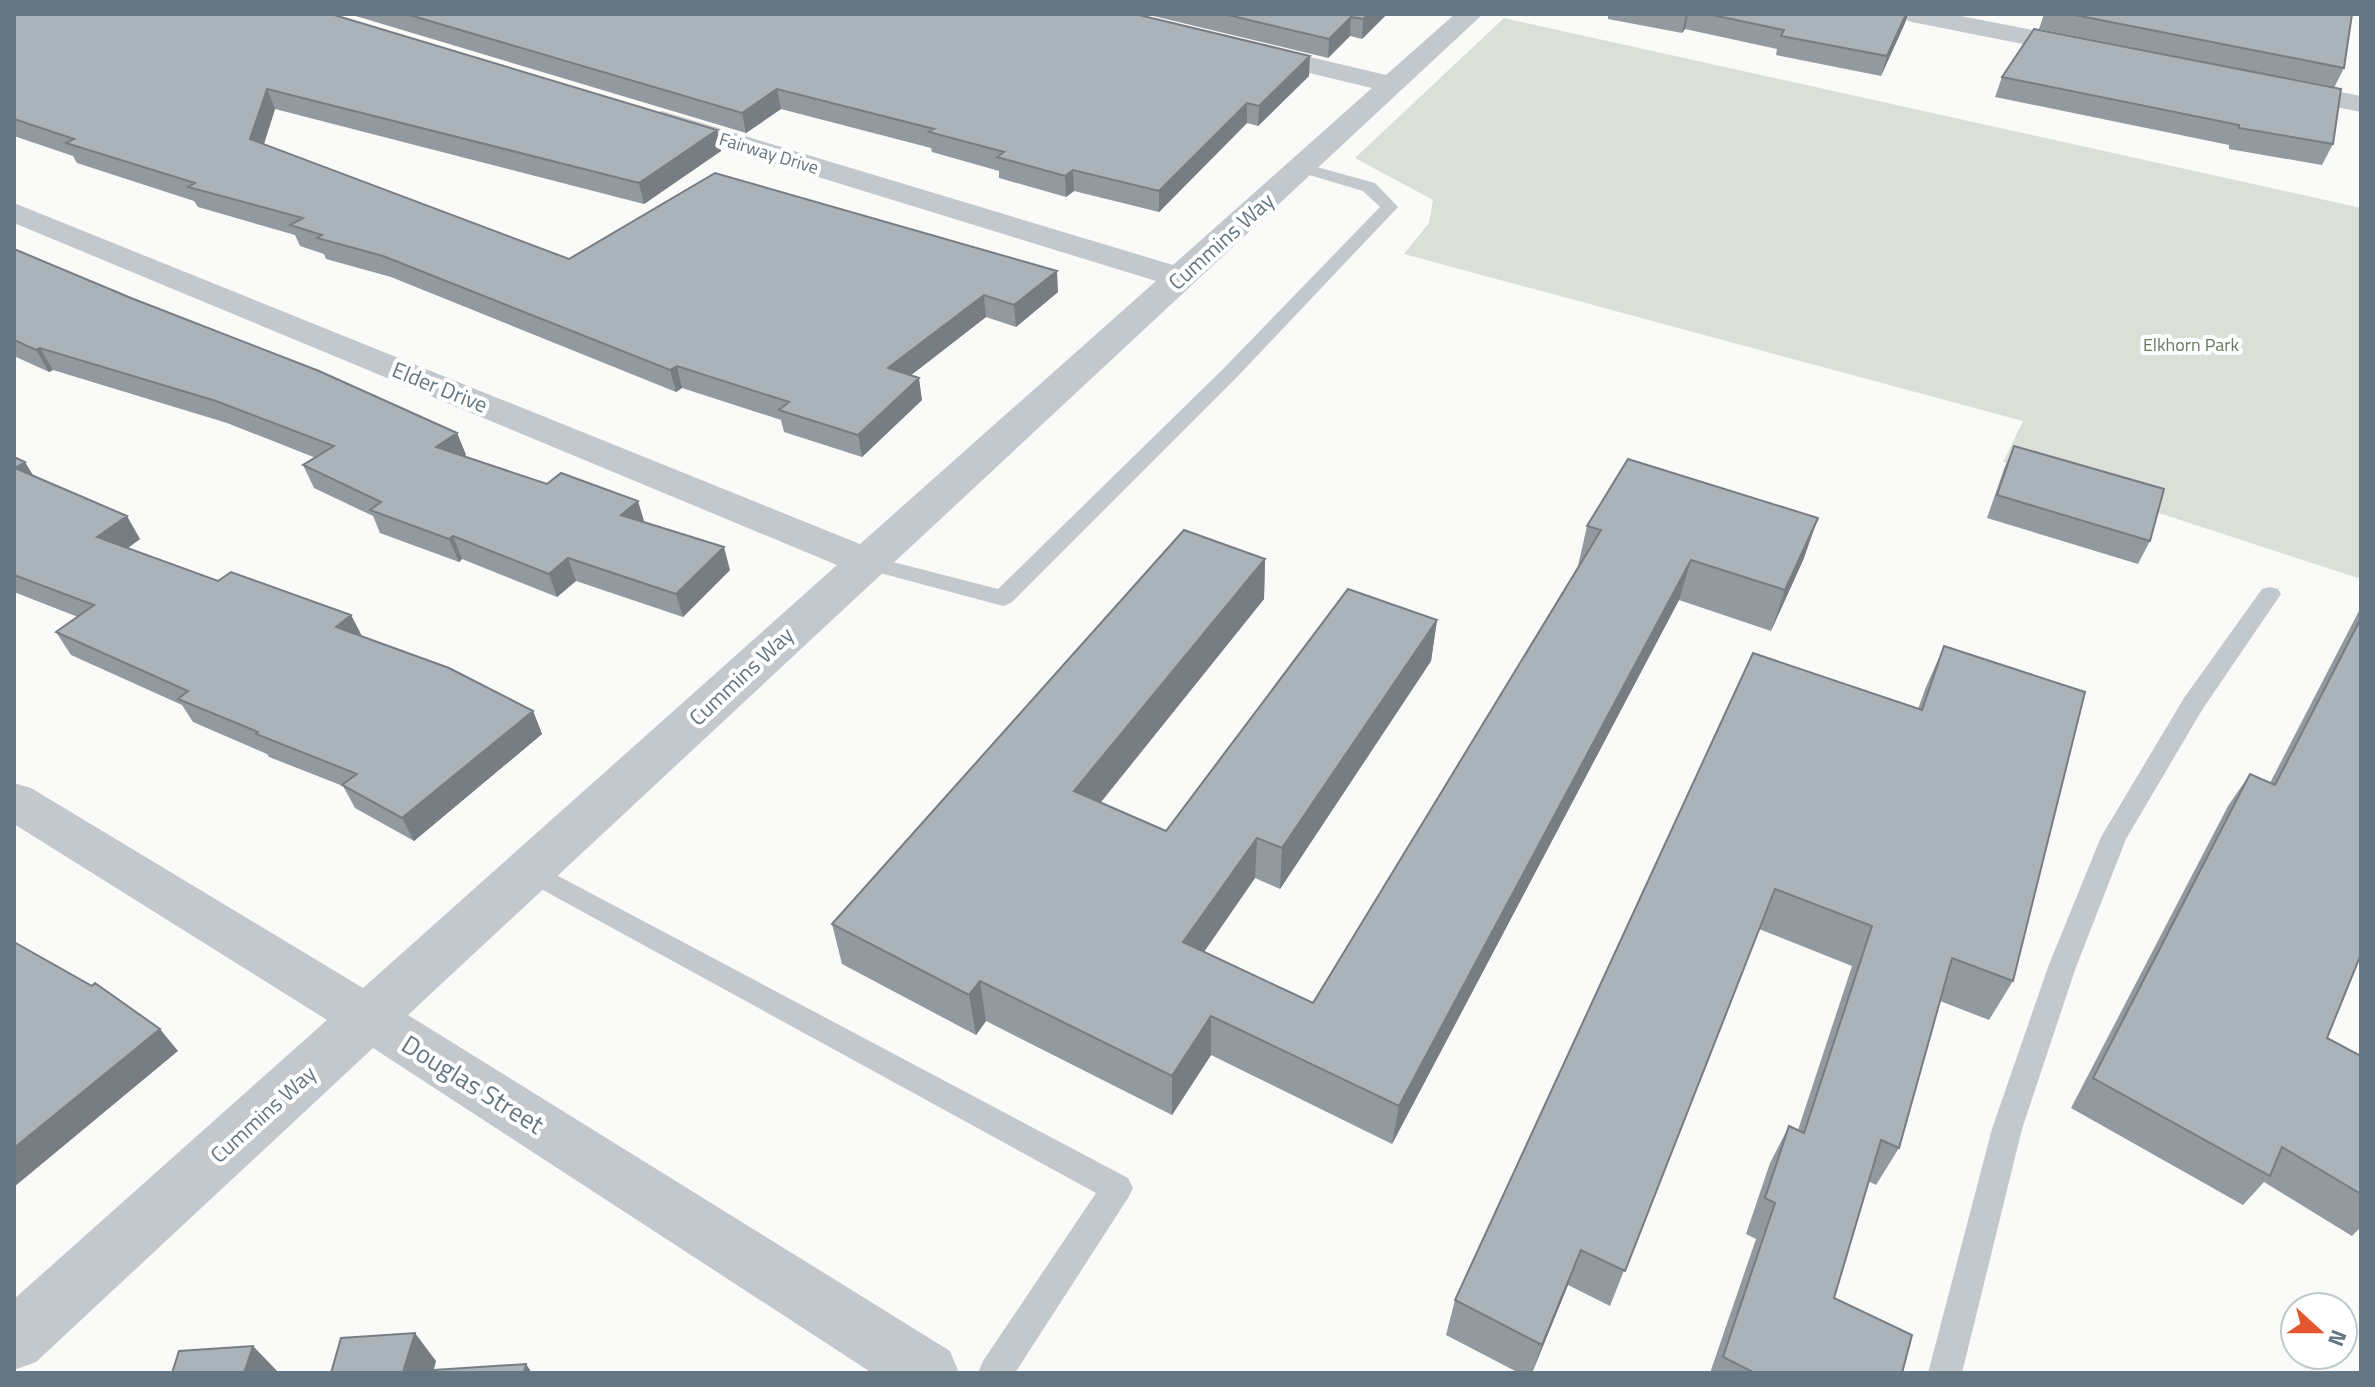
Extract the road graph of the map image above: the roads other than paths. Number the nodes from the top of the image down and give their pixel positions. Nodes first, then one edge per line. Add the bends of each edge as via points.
1 (1470, 14) edge
2 (1912, 14) edge
3 (1968, 19) edge
4 (1223, 44) edge
5 (2118, 55) edge
6 (2255, 83) edge
7 (1393, 85) junction
8 (2361, 104) edge
9 (632, 111) edge
10 (1302, 168) junction
11 (14, 212) edge
12 (1180, 278) junction
13 (866, 562) junction
14 (2270, 594) dead end
15 (14, 801) edge
16 (530, 871) junction
17 (369, 1018) junction
18 (14, 1340) edge
19 (928, 1373) edge
20 (995, 1373) edge
21 (1945, 1373) edge

1 - 7 street, Cummins Way
2 - 3 street
3 - 5 street
4 - 7 street
6 - 8 street
7 - 10 street, Cummins Way
9 - 12 street, Fairway Drive
10 - 12 street, Cummins Way
10 - 13 lane via 1369,187 1390,207 1003,598
11 - 13 street, Elder Drive
12 - 13 street, Cummins Way
13 - 16 street, Cummins Way
14 - 21 lane via 2193,704 2114,837 2062,967 2007,1129
15 - 17 street, Douglas Street
16 - 17 street, Cummins Way
16 - 20 lane via 1117,1188
17 - 18 street, Cummins Way
17 - 19 street, Douglas Street

